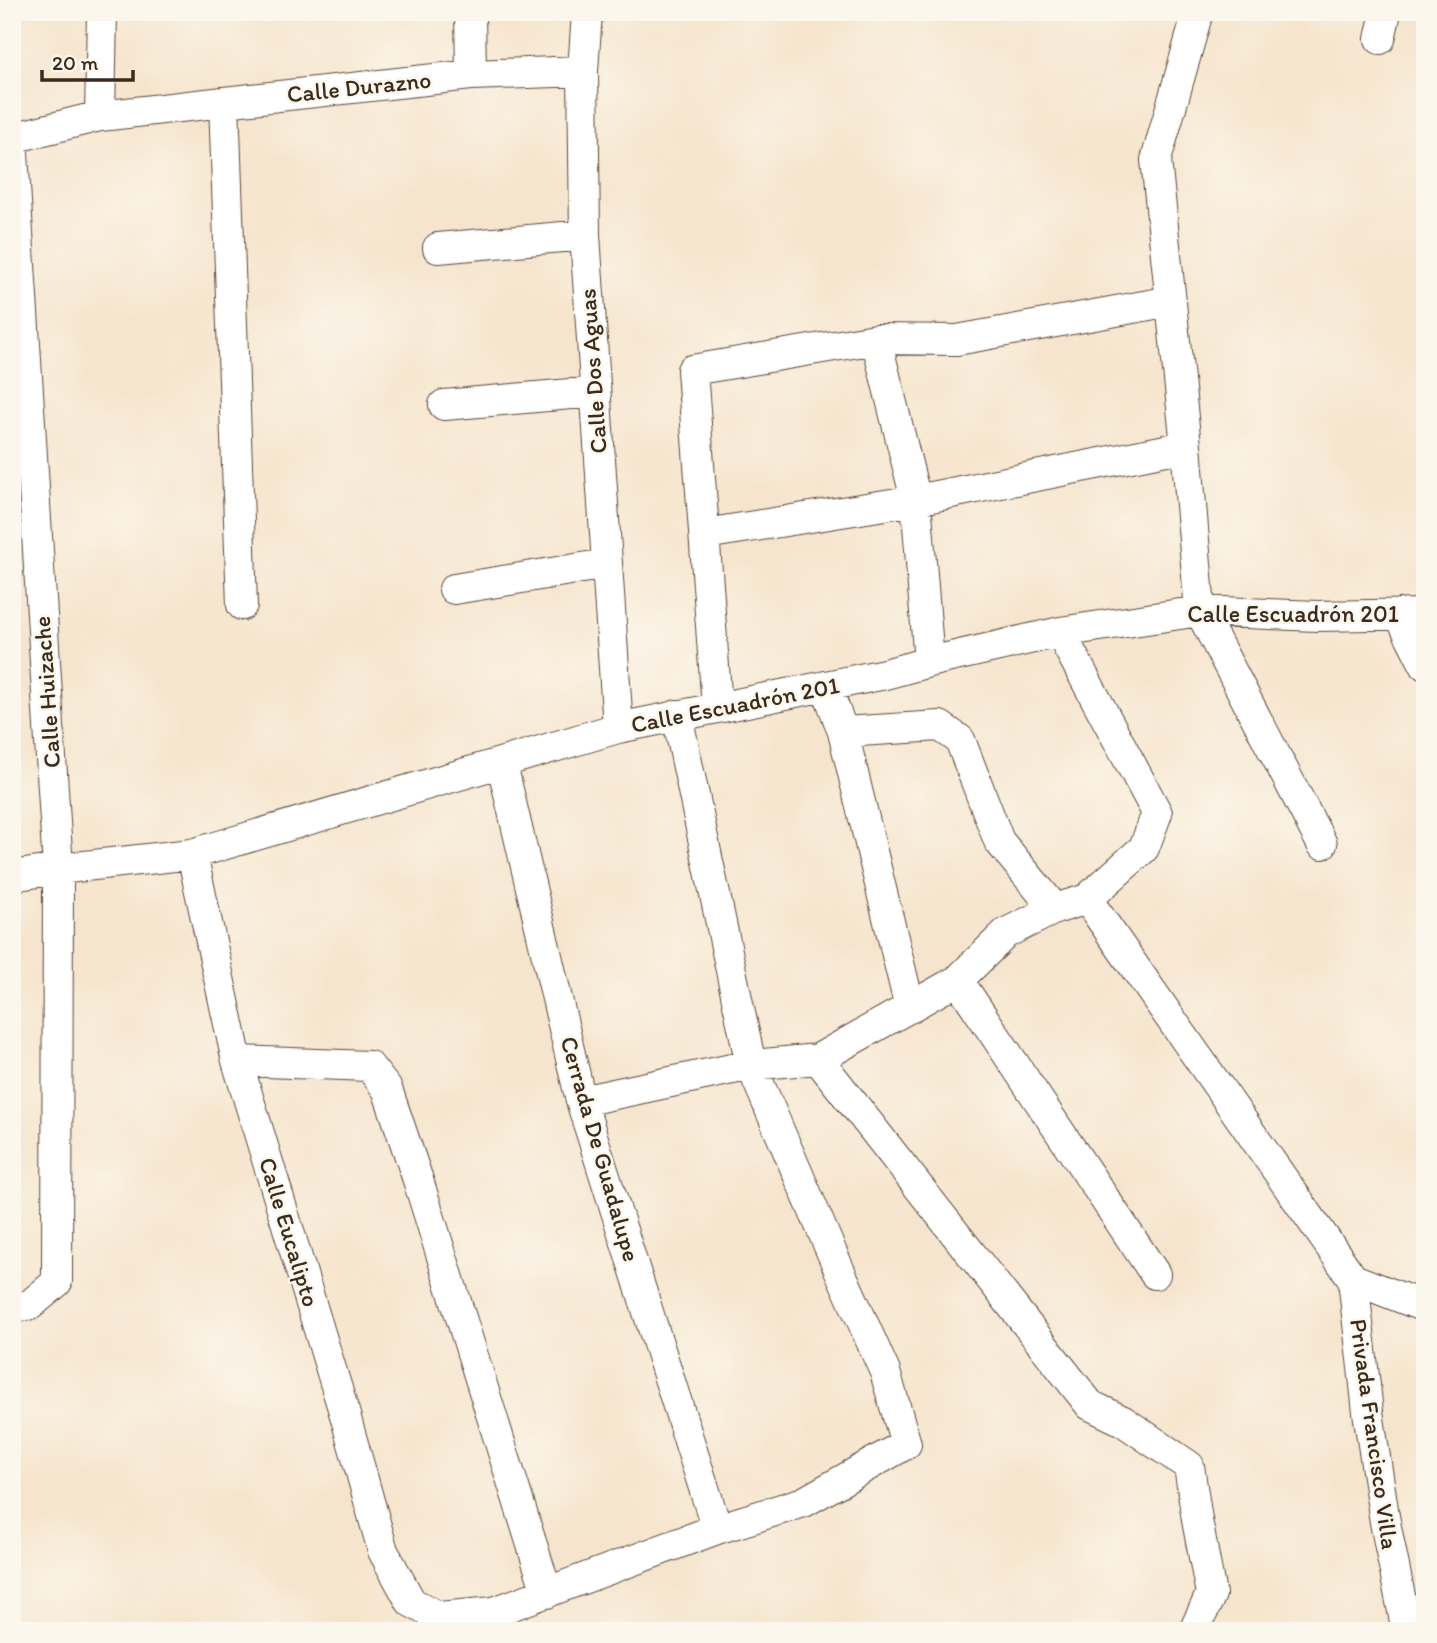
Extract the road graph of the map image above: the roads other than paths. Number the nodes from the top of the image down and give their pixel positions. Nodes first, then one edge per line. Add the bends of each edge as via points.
1 (102, 12) edge
2 (470, 12) edge
3 (587, 12) edge
4 (1198, 12) edge
5 (583, 71) junction
6 (471, 75) junction
7 (225, 102) junction
8 (100, 116) junction
9 (12, 138) edge
10 (585, 235) junction
11 (438, 248) dead end
12 (1171, 301) junction
13 (876, 339) junction
14 (594, 392) junction
15 (444, 405) dead end
16 (1186, 446) junction
17 (916, 500) junction
18 (705, 534) junction
19 (606, 564) junction
20 (454, 589) dead end
21 (242, 605) dead end
22 (1200, 611) junction
23 (1412, 614) edge
24 (1059, 632) junction
25 (929, 662) junction
26 (1425, 665) edge
27 (827, 686) junction
28 (717, 707) junction
29 (677, 715) junction
30 (618, 728) junction
31 (843, 732) junction
32 (502, 764) junction
33 (1322, 844) dead end
34 (192, 854) junction
35 (58, 869) junction
36 (12, 876) edge
37 (1087, 899) junction
38 (1055, 909) junction
39 (958, 980) junction
40 (910, 1008) junction
41 (818, 1059) junction
42 (237, 1061) junction
43 (751, 1065) junction
44 (582, 1101) junction
45 (1155, 1274) dead end
46 (1353, 1279) junction
47 (1425, 1307) edge
48 (12, 1308) edge
49 (717, 1529) junction
50 (547, 1593) junction
51 (1194, 1631) edge
52 (1407, 1631) edge

1 - 8 street
2 - 6 street
3 - 5 street, Calle Dos Aguas
4 - 12 street via 1156,160
5 - 6 street, Calle Durazno
5 - 10 street, Calle Dos Aguas
6 - 7 street, Calle Durazno
7 - 8 street, Calle Durazno
7 - 21 street
8 - 9 street, Calle Durazno
9 - 35 street, Calle Huizache
10 - 11 street
10 - 14 street, Calle Dos Aguas
12 - 13 street via 957,341
12 - 16 street
13 - 17 street
13 - 18 street via 692,370
14 - 15 street
14 - 19 street, Calle Dos Aguas
16 - 17 street
16 - 22 street
17 - 18 street
17 - 25 street
18 - 28 street
19 - 20 street
19 - 30 street, Calle Dos Aguas
22 - 23 street, Calle Escuadrón 201
22 - 24 street, Calle Escuadrón 201
22 - 33 street
23 - 26 street
24 - 25 street, Calle Escuadrón 201
24 - 37 street via 1157,813 1144,848
25 - 27 street, Calle Escuadrón 201
27 - 28 street, Calle Escuadrón 201
27 - 31 street
28 - 29 street, Calle Escuadrón 201
29 - 30 street, Calle Escuadrón 201
29 - 43 street
30 - 32 street, Calle Escuadrón 201
31 - 38 street via 940,726 960,740 999,841
31 - 40 street
32 - 34 street, Calle Escuadrón 201
32 - 44 street, Cerrada De Guadalupe
34 - 35 street, Calle Escuadrón 201
34 - 42 street, Calle Eucalipto
35 - 36 street, Calle Escuadrón 201
35 - 48 street, Calle Huizache via 57,1282 30,1306
37 - 38 street
37 - 46 street
38 - 39 street via 1006,933
39 - 40 street
39 - 45 street
40 - 41 street
41 - 43 street
41 - 51 street via 1090,1405 1189,1466 1211,1594
42 - 50 street via 369,1066 387,1089
42 - 50 street, Calle Eucalipto via 383,1551 411,1602 439,1617 494,1612
43 - 44 street
43 - 49 street via 885,1372 906,1444 804,1503
44 - 49 street, Cerrada De Guadalupe
46 - 47 street
46 - 52 street, Privada Francisco Villa via 1385,1522
49 - 50 street

